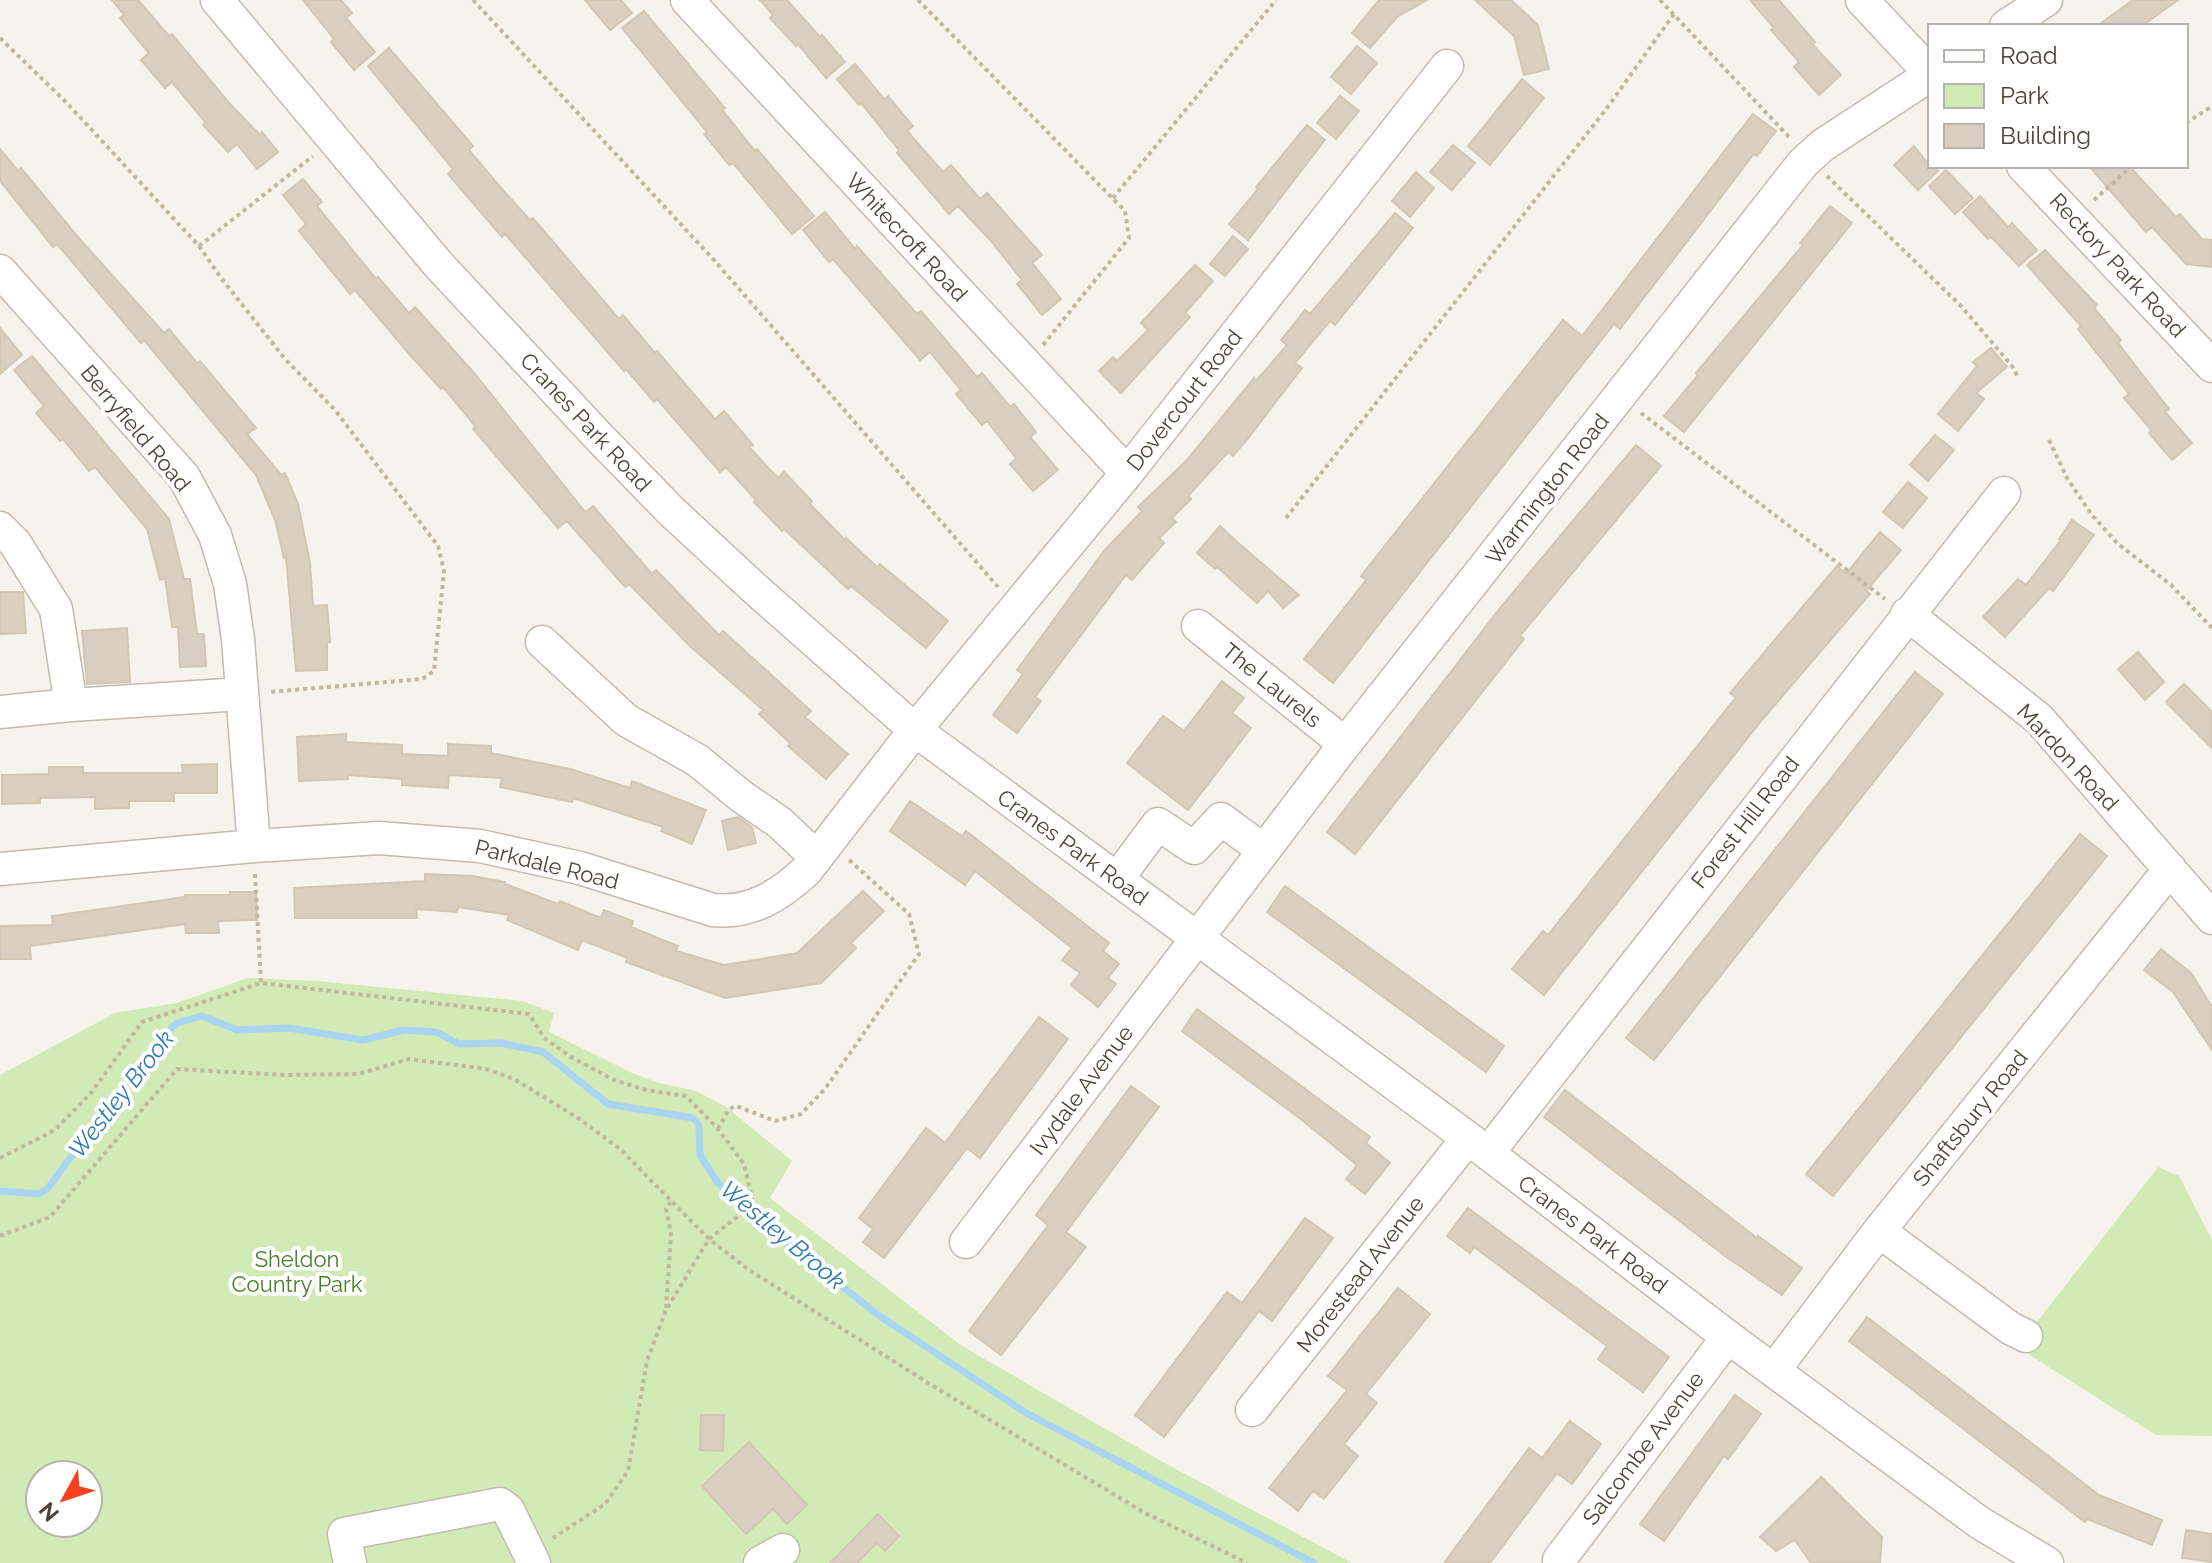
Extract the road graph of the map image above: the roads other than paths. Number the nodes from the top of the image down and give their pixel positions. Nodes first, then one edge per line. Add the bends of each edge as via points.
1 (217, 0) edge
2 (687, 0) edge
3 (1862, 0) edge
4 (2046, 0) edge
5 (2009, 24) edge
6 (1447, 66) dead end
7 (1928, 72) edge
8 (1928, 75) edge
9 (2025, 168) edge
10 (0, 271) edge
11 (2201, 335) edge
12 (2212, 366) edge
13 (1127, 473) junction
14 (2004, 493) dead end
15 (0, 528) edge
16 (1907, 614) junction
17 (1198, 626) dead end
18 (542, 642) dead end
19 (242, 694) junction
20 (71, 705) junction
21 (0, 712) edge
22 (915, 730) junction
23 (1345, 744) junction
24 (254, 846) junction
25 (822, 850) junction
26 (1263, 850) junction
27 (0, 869) edge
28 (2170, 869) junction
29 (1117, 879) junction
30 (2212, 918) edge
31 (1196, 938) junction
32 (1478, 1146) junction
33 (1879, 1231) junction
34 (966, 1242) dead end
35 (2026, 1336) dead end
36 (1728, 1337) junction
37 (1774, 1370) junction
38 (1252, 1410) dead end
39 (1980, 1523) junction
40 (541, 1554) edge
41 (1559, 1560) dead end
42 (350, 1563) edge
43 (1997, 1563) edge
44 (2046, 1563) edge

1 - 22 street, Cranes Park Road via 437,263 671,511
2 - 13 street, Whitecroft Road
3 - 7 street
4 - 5 street
6 - 13 street, Dovercourt Road
8 - 23 street, Warmington Road via 1808,158
9 - 11 street, Rectory Park Road
10 - 19 street, Berryfield Road via 184,477 215,535 230,584
11 - 12 street, Rectory Park Road
13 - 22 street, Dovercourt Road
14 - 16 street, Forest Hill Road
15 - 20 street via 56,609
16 - 28 street, Mardon Road via 2039,719
16 - 32 street, Forest Hill Road
17 - 23 street, The Laurels
18 - 25 street via 626,720 697,760
19 - 20 street
19 - 24 street, Berryfield Road
20 - 21 street
22 - 25 street, Parkdale Road
22 - 29 street, Cranes Park Road
23 - 26 street, Warmington Road
24 - 25 street, Parkdale Road via 379,838 480,846 580,868 730,912 787,889
24 - 27 street, Parkdale Road
26 - 29 street via 1221,819 1194,848 1158,824
26 - 31 street, Warmington Road
28 - 30 street, Mardon Road
28 - 33 street, Shaftsbury Road
29 - 31 street, Cranes Park Road
31 - 32 street, Cranes Park Road
31 - 34 street, Ivydale Avenue
32 - 36 street, Cranes Park Road
32 - 38 street, Morestead Avenue
33 - 35 street
33 - 37 street, Shaftsbury Road
36 - 37 street, Cranes Park Road
36 - 41 street, Salcombe Avenue
37 - 39 street, Cranes Park Road
39 - 43 street
39 - 44 street, Cranes Park Road
40 - 42 street via 500,1504 344,1534

